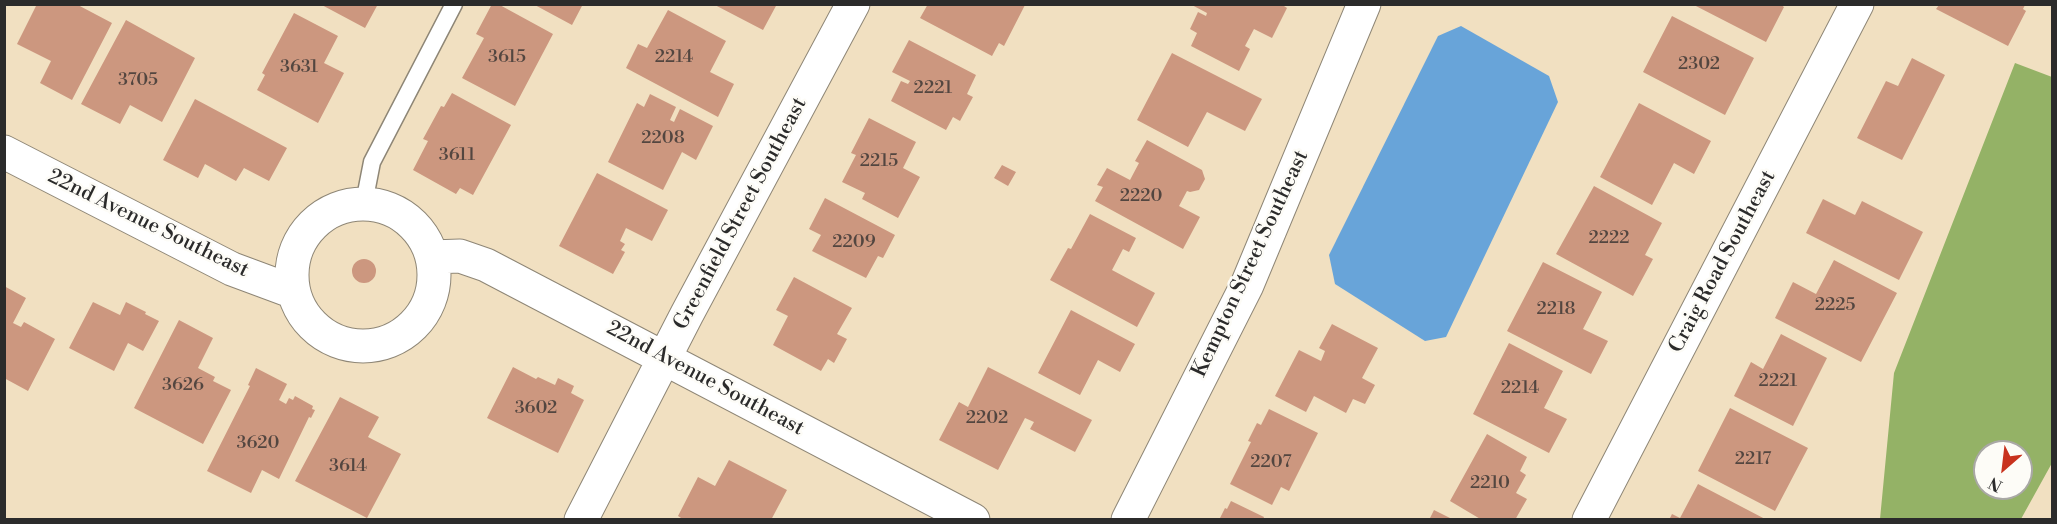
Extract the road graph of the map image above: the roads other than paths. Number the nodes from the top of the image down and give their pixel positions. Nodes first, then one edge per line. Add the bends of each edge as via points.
1 (454, 4) edge
2 (853, 4) edge
3 (1364, 4) edge
4 (1857, 4) edge
5 (4, 152) edge
6 (364, 203) junction
7 (432, 257) junction
8 (294, 292) junction
9 (665, 358) junction
10 (580, 519) edge
11 (973, 519) edge
12 (1128, 519) edge
13 (1589, 519) edge

1 - 6 lane via 372,162
2 - 9 street, Greenfield Street Southeast
3 - 12 street, Kempton Street Southeast via 1247,285
4 - 13 street, Craig Road Southeast
5 - 8 street, 22nd Avenue Southeast via 232,269
6 - 7 street via 399,213 425,239
6 - 8 street via 328,212 301,238 291,274
7 - 8 street via 432,293 424,311 406,331 381,344 363,346 327,336 312,325
7 - 9 street, 22nd Avenue Southeast via 460,256 486,265
9 - 10 street, Greenfield Street Southeast
9 - 11 street, 22nd Avenue Southeast

